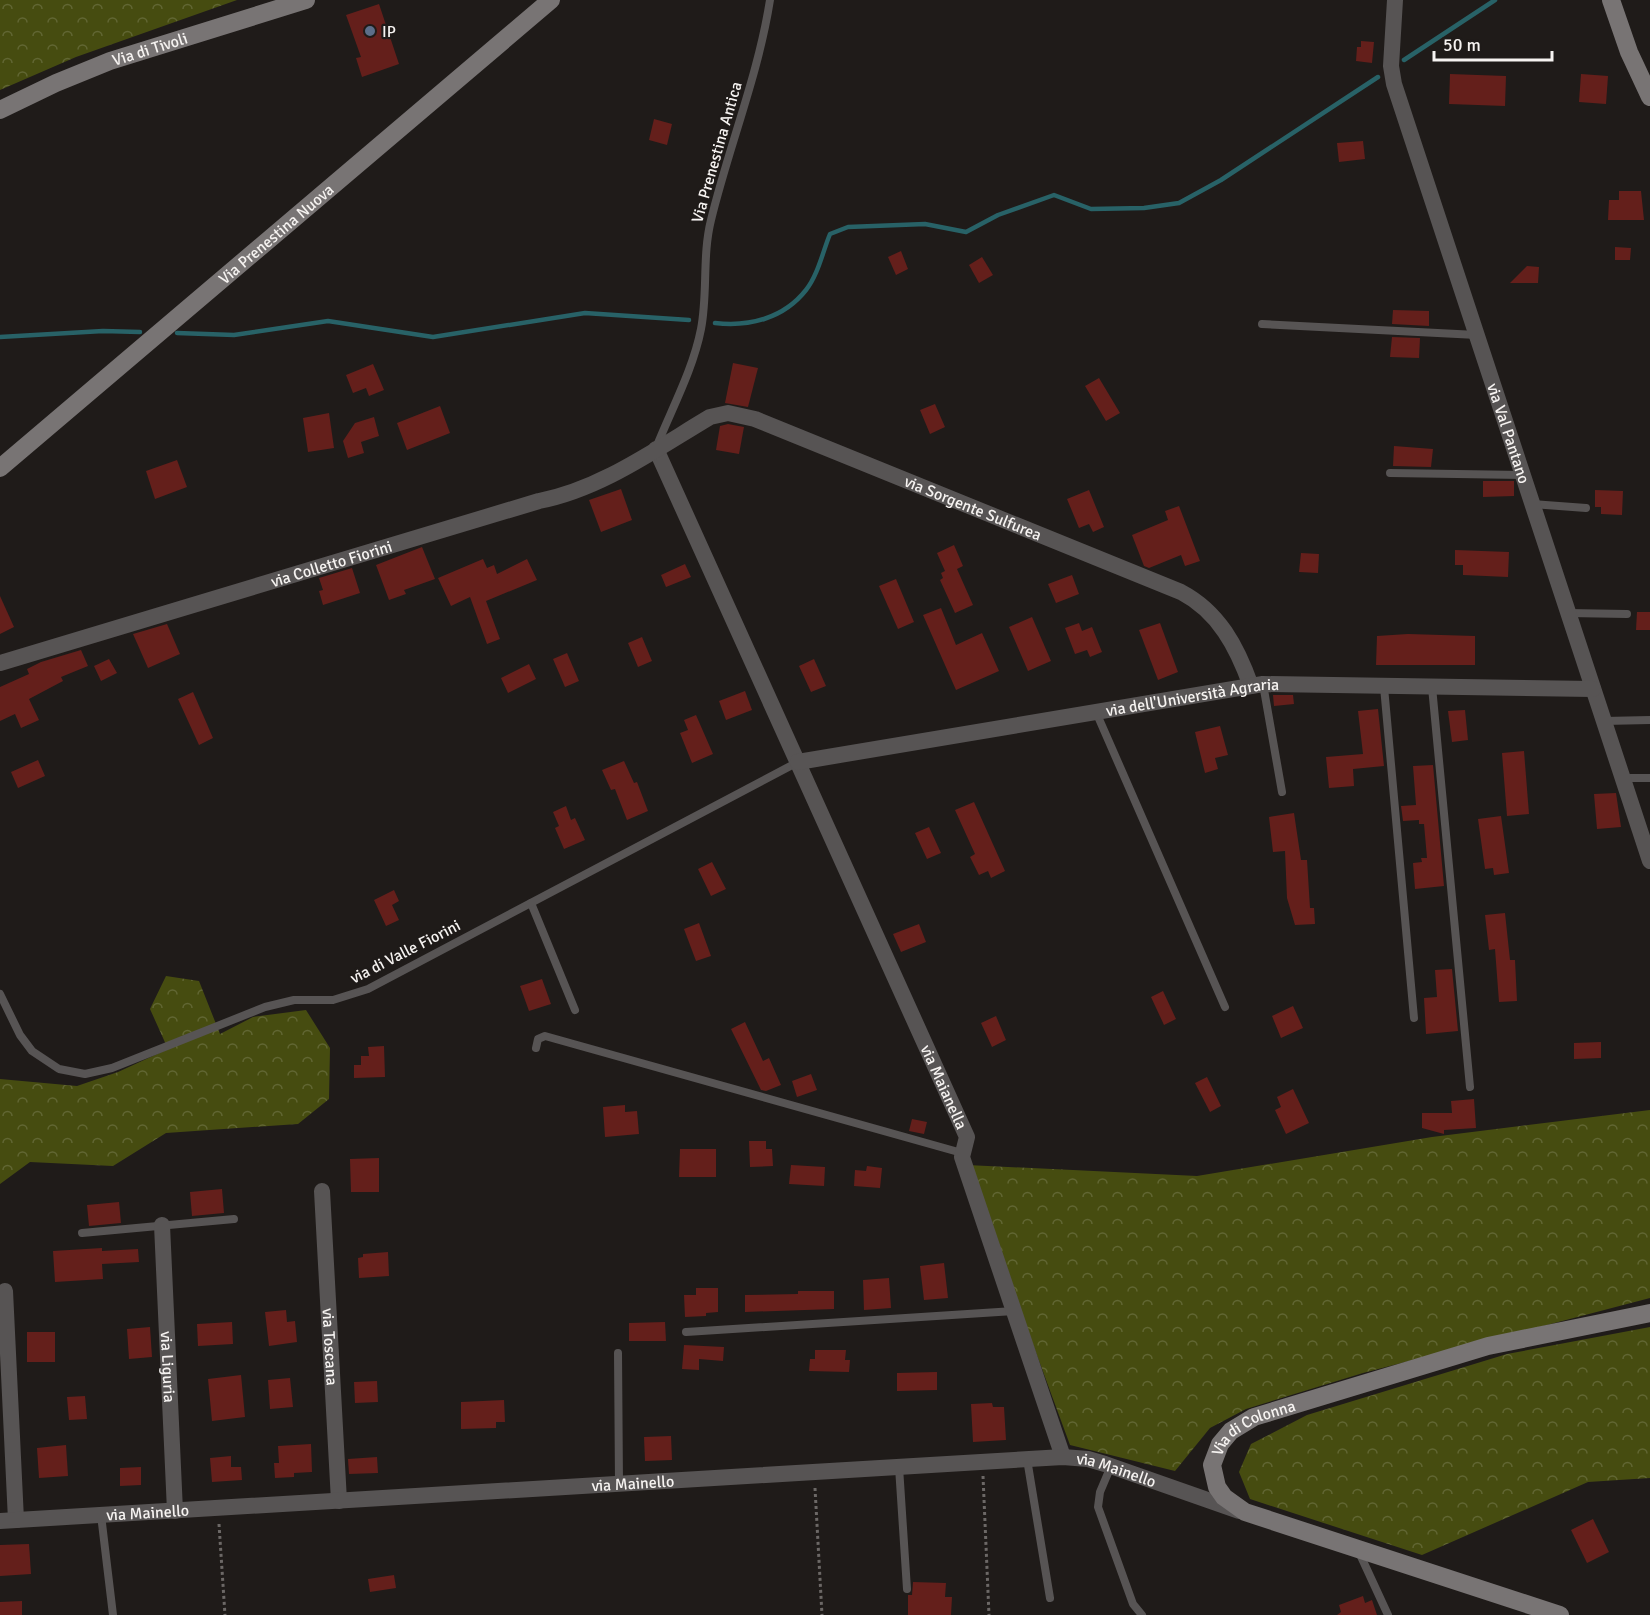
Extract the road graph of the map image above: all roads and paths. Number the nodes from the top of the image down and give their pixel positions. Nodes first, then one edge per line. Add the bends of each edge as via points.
1 (306, 0) edge
2 (551, 0) edge
3 (770, 0) edge
4 (1395, 0) edge
5 (1611, 0) edge
6 (1650, 97) edge
7 (0, 110) edge
8 (1262, 324) dead end
9 (1477, 335) junction
10 (656, 449) junction
11 (0, 468) edge
12 (1390, 473) dead end
13 (1523, 475) junction
14 (1532, 504) junction
15 (1586, 508) dead end
16 (1568, 613) junction
17 (1627, 614) dead end
18 (0, 663) edge
19 (1257, 685) junction
20 (1384, 687) junction
21 (1432, 687) junction
22 (1593, 689) junction
23 (1096, 712) junction
24 (1650, 720) edge
25 (1604, 721) junction
26 (798, 762) junction
27 (1623, 778) junction
28 (1650, 778) edge
29 (1282, 792) dead end
30 (1647, 842) edge
31 (1650, 861) edge
32 (531, 903) junction
33 (0, 994) edge
34 (1225, 1007) dead end
35 (575, 1010) dead end
36 (1414, 1018) dead end
37 (536, 1048) dead end
38 (1470, 1087) dead end
39 (962, 1153) junction
40 (322, 1191) dead end
41 (234, 1219) dead end
42 (162, 1225) junction
43 (82, 1233) dead end
44 (5, 1291) dead end
45 (1014, 1311) junction
46 (1650, 1313) edge
47 (686, 1332) dead end
48 (618, 1353) dead end
49 (1064, 1457) junction
50 (1027, 1459) junction
51 (982, 1462) junction
52 (1111, 1466) junction
53 (899, 1467) junction
54 (814, 1472) junction
55 (620, 1484) junction
56 (339, 1501) junction
57 (218, 1508) junction
58 (175, 1511) junction
59 (101, 1515) junction
60 (1257, 1517) junction
61 (8, 1521) edge
62 (1358, 1550) junction
63 (907, 1588) dead end
64 (1050, 1598) dead end
65 (113, 1615) edge
66 (225, 1615) edge
67 (822, 1615) edge
68 (989, 1615) edge
69 (1142, 1615) edge
70 (1388, 1615) edge
71 (1560, 1615) edge

1 - 7 main road, Via di Tivoli via 110,61
2 - 11 main road, Via Prenestina Nuova
3 - 10 lane, Via Prenestina Antica via 750,92 709,230 697,344
4 - 9 street, via Val Pantano via 1392,75
5 - 6 main road
8 - 9 lane
9 - 13 street, via Val Pantano
10 - 18 street, via Colletto Fiorini via 566,496
10 - 19 street, via Sorgente Sulfurea via 718,414 735,413 755,419 1181,592 1215,618
10 - 26 street, via Maianella
12 - 13 lane
13 - 14 street, via Val Pantano
14 - 15 lane
14 - 16 street, via Val Pantano
16 - 17 lane
16 - 22 street, via Val Pantano
19 - 20 street, via dell'Università Agraria
19 - 23 street, via dell'Università Agraria
19 - 29 lane
20 - 21 street, via dell'Università Agraria
20 - 36 lane
21 - 22 street, via dell'Università Agraria
21 - 38 lane
22 - 25 street, via Val Pantano
23 - 26 street, via dell'Università Agraria
23 - 34 lane
24 - 25 lane
25 - 27 street, via Val Pantano
26 - 32 lane, via di Valle Fiorini
26 - 39 street, via Maianella via 967,1137
27 - 28 lane
27 - 30 street, via Val Pantano
30 - 31 street, via Val Pantano
32 - 33 lane, via di Valle Fiorini via 357,993 333,1000 294,1000 265,1007 97,1072 66,1071 40,1058 20,1035
32 - 35 lane
37 - 39 lane via 538,1039 545,1036
39 - 45 street, via Maianella
40 - 56 street, via Toscana
41 - 42 lane
42 - 43 lane
42 - 58 street, via Liguria
44 - 61 street
45 - 47 lane
45 - 49 street, via Maianella
46 - 60 main road, Via di Colonna via 1488,1346 1254,1417 1231,1431 1220,1444 1212,1465 1217,1487 1224,1497
48 - 55 lane
49 - 50 street, via Mainello
49 - 52 street, via Mainello
50 - 51 street, via Mainello
50 - 64 lane
51 - 53 street, via Mainello
51 - 68 path
52 - 60 street, via Mainello
52 - 69 lane via 1099,1498 1099,1516 1132,1604
53 - 54 street, via Mainello
53 - 63 lane
54 - 55 street, via Mainello
54 - 67 path
55 - 56 street, via Mainello
56 - 57 street, via Mainello
57 - 58 street, via Mainello
57 - 66 path
58 - 59 street, via Mainello
59 - 61 street, via Mainello
59 - 65 lane
60 - 62 main road, Via di Colonna
62 - 70 lane
62 - 71 main road, Via di Colonna

